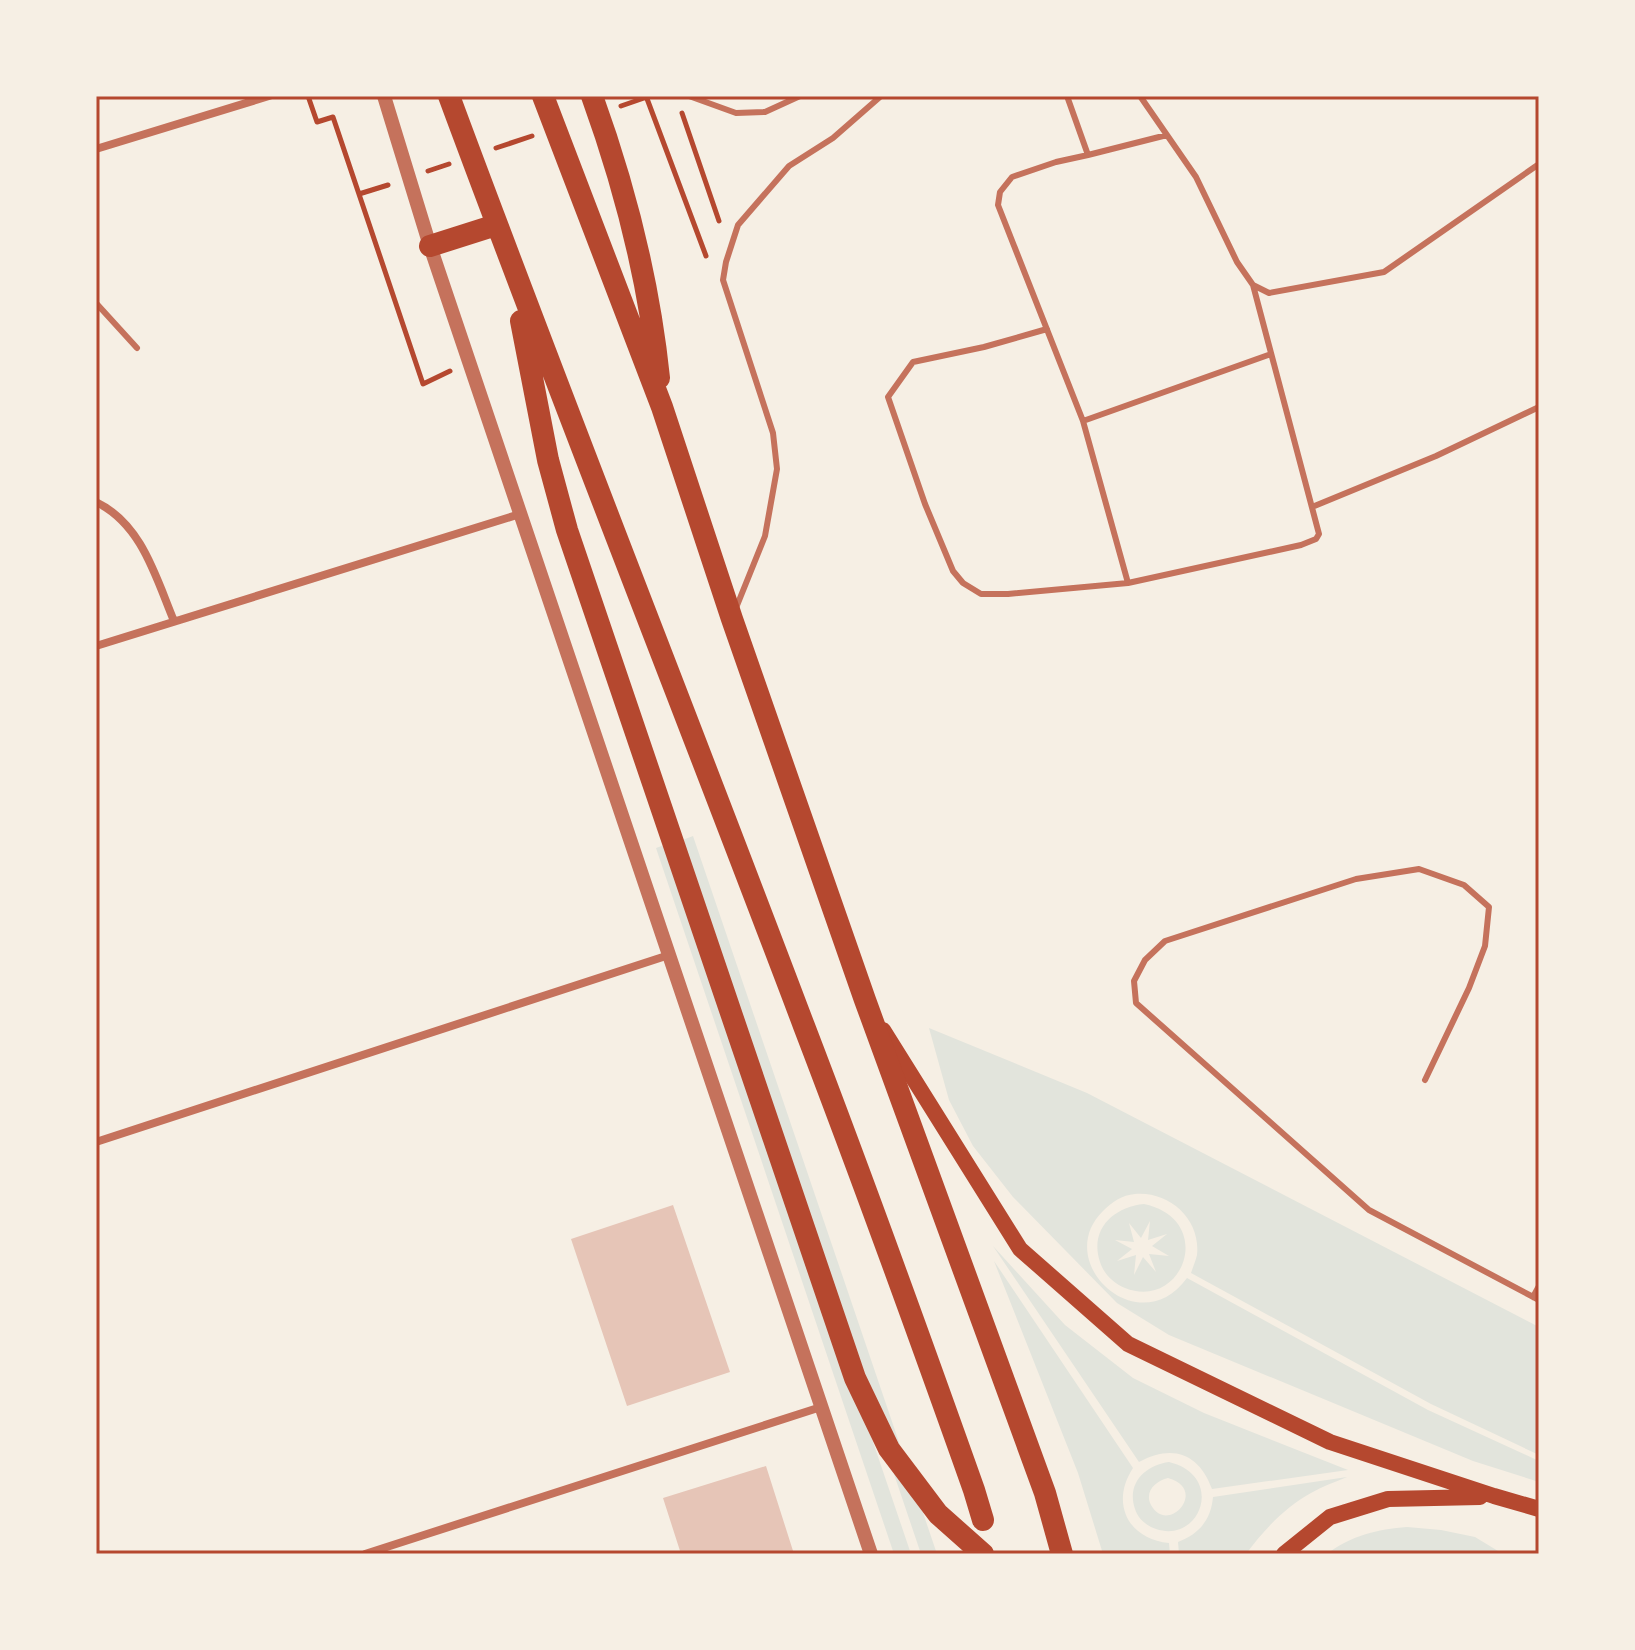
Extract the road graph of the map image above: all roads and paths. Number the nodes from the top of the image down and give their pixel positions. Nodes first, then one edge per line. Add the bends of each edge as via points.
1 (269, 96) edge
2 (308, 96) edge
3 (384, 96) edge
4 (449, 96) edge
5 (543, 96) edge
6 (592, 96) edge
7 (689, 96) edge
8 (800, 96) edge
9 (881, 96) edge
10 (1067, 96) edge
11 (1140, 96) edge
12 (646, 97) edge
13 (616, 108) dead end
14 (681, 110) dead end
15 (541, 133) dead end
16 (1167, 135) junction
17 (96, 149) edge
18 (495, 149) dead end
19 (1088, 155) junction
20 (450, 164) dead end
21 (1539, 164) edge
22 (419, 174) dead end
23 (389, 184) dead end
24 (359, 194) junction
25 (496, 225) junction
26 (430, 246) junction
27 (730, 254) junction
28 (510, 261) junction
29 (726, 262) junction
30 (1253, 285) junction
31 (96, 303) edge
32 (1047, 329) junction
33 (137, 348) dead end
34 (1271, 354) junction
35 (423, 384) dead end
36 (662, 407) junction
37 (1539, 407) edge
38 (1083, 421) junction
39 (96, 502) edge
40 (1312, 507) junction
41 (520, 514) junction
42 (1128, 583) junction
43 (732, 619) junction
44 (174, 621) junction
45 (96, 646) edge
46 (669, 955) junction
47 (865, 1000) junction
48 (1425, 1080) dead end
49 (96, 1142) edge
50 (1539, 1286) edge
51 (1536, 1298) edge
52 (821, 1407) junction
53 (1494, 1496) junction
54 (1539, 1509) edge
55 (983, 1520) dead end
56 (365, 1554) edge
57 (871, 1554) edge
58 (983, 1554) edge
59 (1062, 1554) edge
60 (1284, 1554) edge

1 - 17 street
2 - 24 path via 317,122 333,117
3 - 26 street
4 - 25 highway
5 - 36 highway
6 - 36 highway via 636,238
7 - 8 lane via 736,113 765,112
9 - 27 lane via 833,138 789,166 738,225
10 - 19 lane
11 - 16 lane
12 - 13 path
12 - 29 path via 712,270
14 - 27 path
15 - 18 path
16 - 19 lane
16 - 30 lane via 1196,177
19 - 32 lane via 1012,177 1000,192 998,205
20 - 22 path
21 - 30 lane via 1384,272 1269,293
23 - 24 path
24 - 35 path
25 - 26 highway
25 - 28 highway
26 - 41 street
27 - 29 lane
28 - 55 highway via 820,1068
28 - 58 highway via 548,460 567,530 855,1378 889,1449 938,1514
29 - 43 lane via 723,280 773,433 777,469 765,536
30 - 34 lane
31 - 33 lane
32 - 38 lane
32 - 42 lane via 913,362 888,397 925,504 963,583 981,594 1008,594
34 - 38 lane
34 - 40 lane
36 - 43 highway
37 - 40 lane
38 - 42 lane
39 - 44 street via 133,531
40 - 42 lane via 1316,539
41 - 44 street
41 - 46 street
43 - 47 highway
44 - 45 street
46 - 49 street
46 - 52 street
47 - 53 main road via 1020,1249 1128,1344 1330,1442
47 - 59 highway via 1045,1493
48 - 51 lane via 1485,946 1489,907 1464,885 1419,869 1356,879 1165,941 1145,960 1134,981 1136,1003 1369,1210
50 - 51 lane
52 - 56 street
52 - 57 street
53 - 54 main road
53 - 60 main road via 1388,1499 1330,1517

